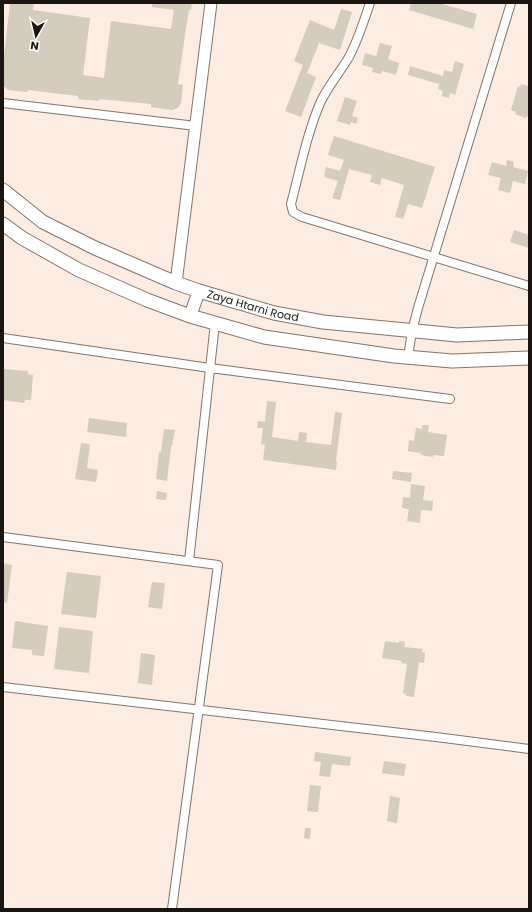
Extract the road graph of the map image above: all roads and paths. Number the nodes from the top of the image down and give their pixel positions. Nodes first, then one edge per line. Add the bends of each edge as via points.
1 (211, 3) edge
2 (370, 3) edge
3 (511, 3) edge
4 (3, 103) edge
5 (196, 126) junction
6 (3, 190) edge
7 (3, 224) edge
8 (434, 258) junction
9 (176, 283) junction
10 (529, 286) edge
11 (199, 291) junction
12 (190, 316) junction
13 (215, 323) junction
14 (412, 331) junction
15 (529, 332) edge
16 (3, 338) edge
17 (408, 357) junction
18 (529, 358) edge
19 (210, 368) junction
20 (450, 399) dead end
21 (3, 538) edge
22 (189, 561) junction
23 (3, 687) edge
24 (198, 710) junction
25 (529, 749) edge
26 (172, 909) edge

1 - 5 street
2 - 8 street via 354,46 320,103 291,210 302,217
3 - 8 street
4 - 5 street
5 - 9 street
6 - 9 main road, Zaya Htarni Road via 43,222
7 - 12 main road via 22,238 79,270 146,300
8 - 10 street
8 - 14 street
9 - 11 main road, Zaya Htarni Road
11 - 12 main road
11 - 14 main road, Zaya Htarni Road via 274,313 323,322
12 - 13 main road
13 - 17 main road via 264,338
13 - 19 street
14 - 15 main road, Zaya Htarni Road via 457,335
14 - 17 street
16 - 19 street
17 - 18 main road via 452,361
19 - 20 street
19 - 22 street
21 - 22 street
22 - 24 street via 218,565
23 - 24 street
24 - 25 street
24 - 26 street

